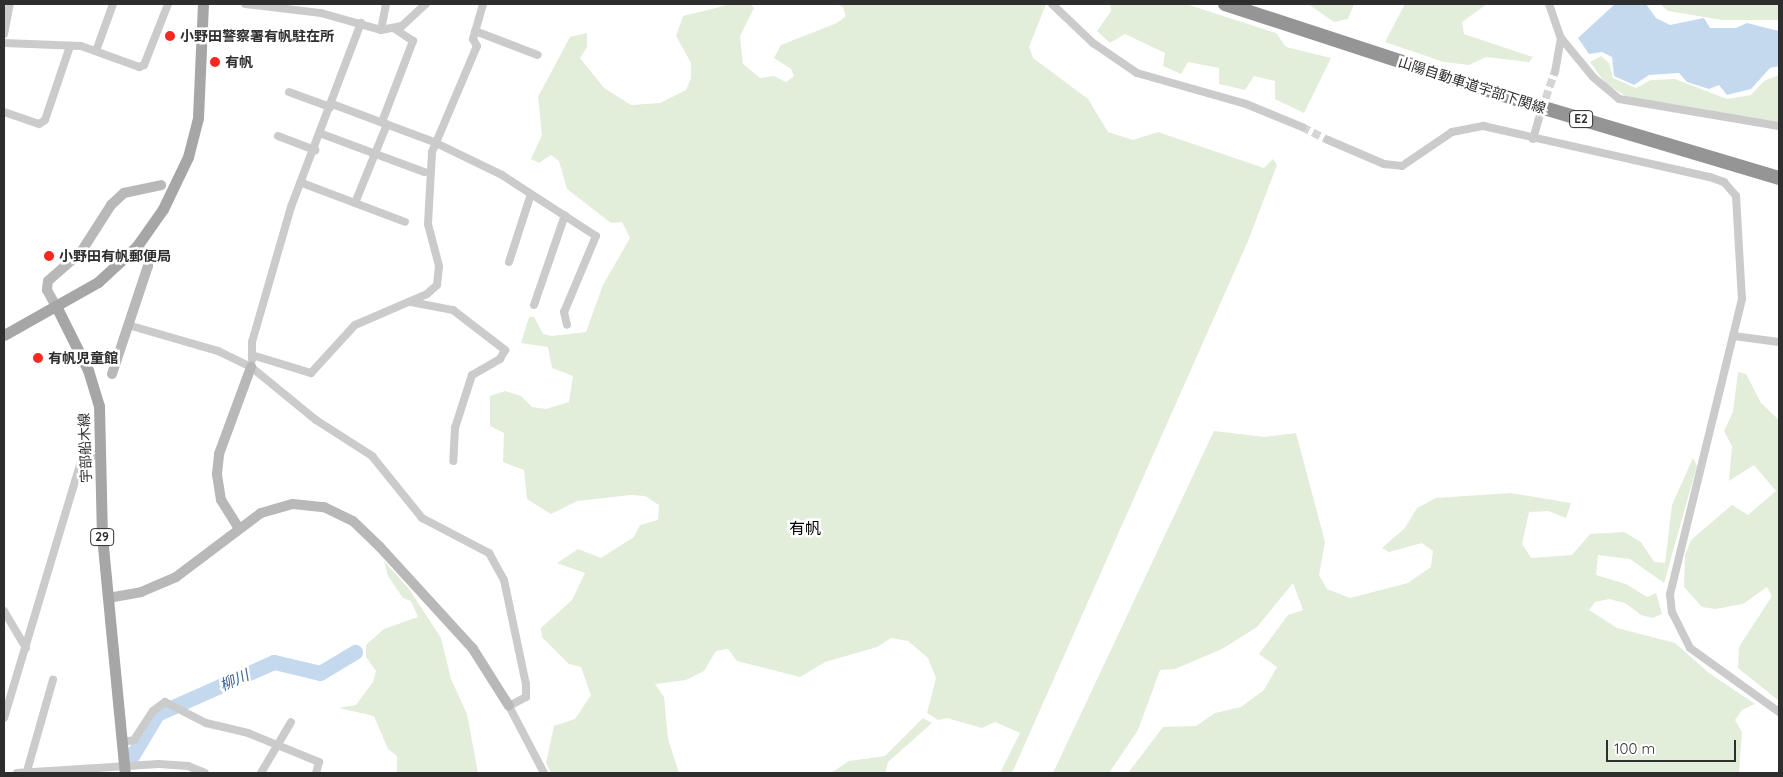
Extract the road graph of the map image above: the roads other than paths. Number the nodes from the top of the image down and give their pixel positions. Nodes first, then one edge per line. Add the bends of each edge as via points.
1 (10, 4) edge
2 (113, 4) edge
3 (168, 4) edge
4 (203, 4) edge
5 (245, 4) edge
6 (386, 4) edge
7 (426, 4) edge
8 (483, 4) edge
9 (1052, 4) edge
10 (1225, 4) edge
11 (1549, 4) edge
12 (361, 24) junction
13 (395, 29) junction
14 (382, 30) junction
15 (475, 31) junction
16 (4, 34) edge
17 (1561, 38) junction
18 (4, 43) edge
19 (70, 46) junction
20 (96, 51) junction
21 (538, 55) dead end
22 (1555, 71) tunnel mouth
23 (289, 92) dead end
24 (331, 105) junction
25 (4, 112) edge
26 (1538, 121) tunnel mouth
27 (384, 124) junction
28 (1779, 126) edge
29 (1302, 127) tunnel mouth
30 (322, 134) junction
31 (278, 136) dead end
32 (1533, 139) junction
33 (1328, 140) tunnel mouth
34 (434, 142) junction
35 (315, 150) junction
36 (374, 153) junction
37 (424, 172) dead end
38 (1779, 178) edge
39 (302, 183) junction
40 (161, 185) dead end
41 (531, 194) junction
42 (355, 203) junction
43 (564, 215) junction
44 (405, 222) dead end
45 (137, 246) junction
46 (509, 262) dead end
47 (410, 302) junction
48 (534, 305) dead end
49 (57, 308) junction
50 (128, 325) junction
51 (566, 325) dead end
52 (4, 335) edge
53 (1734, 336) junction
54 (1779, 342) edge
55 (252, 355) junction
56 (251, 367) junction
57 (112, 374) dead end
58 (101, 454) junction
59 (453, 462) dead end
60 (238, 527) junction
61 (108, 598) junction
62 (4, 611) edge
63 (26, 648) junction
64 (53, 680) dead end
65 (509, 706) junction
66 (1779, 712) edge
67 (4, 718) edge
68 (291, 722) dead end
69 (122, 742) junction
70 (276, 744) junction
71 (124, 769) edge
72 (74, 771) edge
73 (22, 773) edge
74 (204, 773) edge
75 (261, 773) edge
76 (316, 773) edge
77 (544, 773) edge

1 - 16 street
2 - 20 street
3 - 20 street via 144,65 138,67
4 - 45 main road via 202,79 194,137 172,193
5 - 12 street
6 - 14 street
7 - 13 street
8 - 15 street
9 - 29 street via 1093,43 1138,73 1246,104
10 - 38 highway, 山陽自動車道宇部下関線 / E2 via 1383,57
11 - 17 street
12 - 14 street
12 - 24 street
13 - 14 street
13 - 27 street via 413,41
15 - 21 street
15 - 34 street via 477,46
17 - 22 street
17 - 28 street via 1593,77 1619,98
18 - 19 street
19 - 20 street
19 - 25 street via 45,120 38,124
23 - 24 street
24 - 27 street
24 - 30 street
26 - 32 street
27 - 34 street
27 - 36 street
30 - 35 street
30 - 36 street
31 - 35 street
32 - 33 street via 1474,125 1452,132 1412,162 1395,166
32 - 53 street via 1724,182 1736,196 1740,212 1742,299
34 - 41 street
34 - 47 street via 428,224 439,276 427,294
35 - 39 street
36 - 37 street
36 - 42 street
39 - 42 street
39 - 55 street via 261,307
40 - 49 street via 124,193 110,205 81,252 48,281 47,290
41 - 43 street
41 - 46 street
42 - 44 street
43 - 48 street
43 - 51 street via 596,236 564,312
45 - 49 main road via 98,282
45 - 50 street via 148,262
47 - 55 street via 355,325 311,373
47 - 59 street via 454,310 505,350 500,359 472,375 455,428
49 - 52 main road
49 - 58 main road, 宇部船木線 / 29 via 94,388
50 - 56 street via 218,351
50 - 57 street
53 - 54 street
53 - 66 street via 1670,594 1672,612 1690,648
55 - 56 street
56 - 60 street via 217,469 221,500
56 - 65 street via 316,420 372,456 422,518 479,546 496,561 515,620 527,690 523,700
58 - 61 main road, 宇部船木線 / 29
58 - 63 street via 82,458
60 - 61 street via 176,577 141,592
60 - 65 street via 271,508 293,504 324,507 353,521 473,649
61 - 69 main road, 宇部船木線 / 29
62 - 63 street
63 - 67 street
64 - 73 street
65 - 77 street
68 - 70 street
69 - 70 street via 134,740 153,711 165,702 206,723
69 - 71 main road, 宇部船木線 / 29
70 - 75 street
70 - 76 street via 319,762
71 - 72 street
71 - 74 street via 176,764
72 - 73 street

